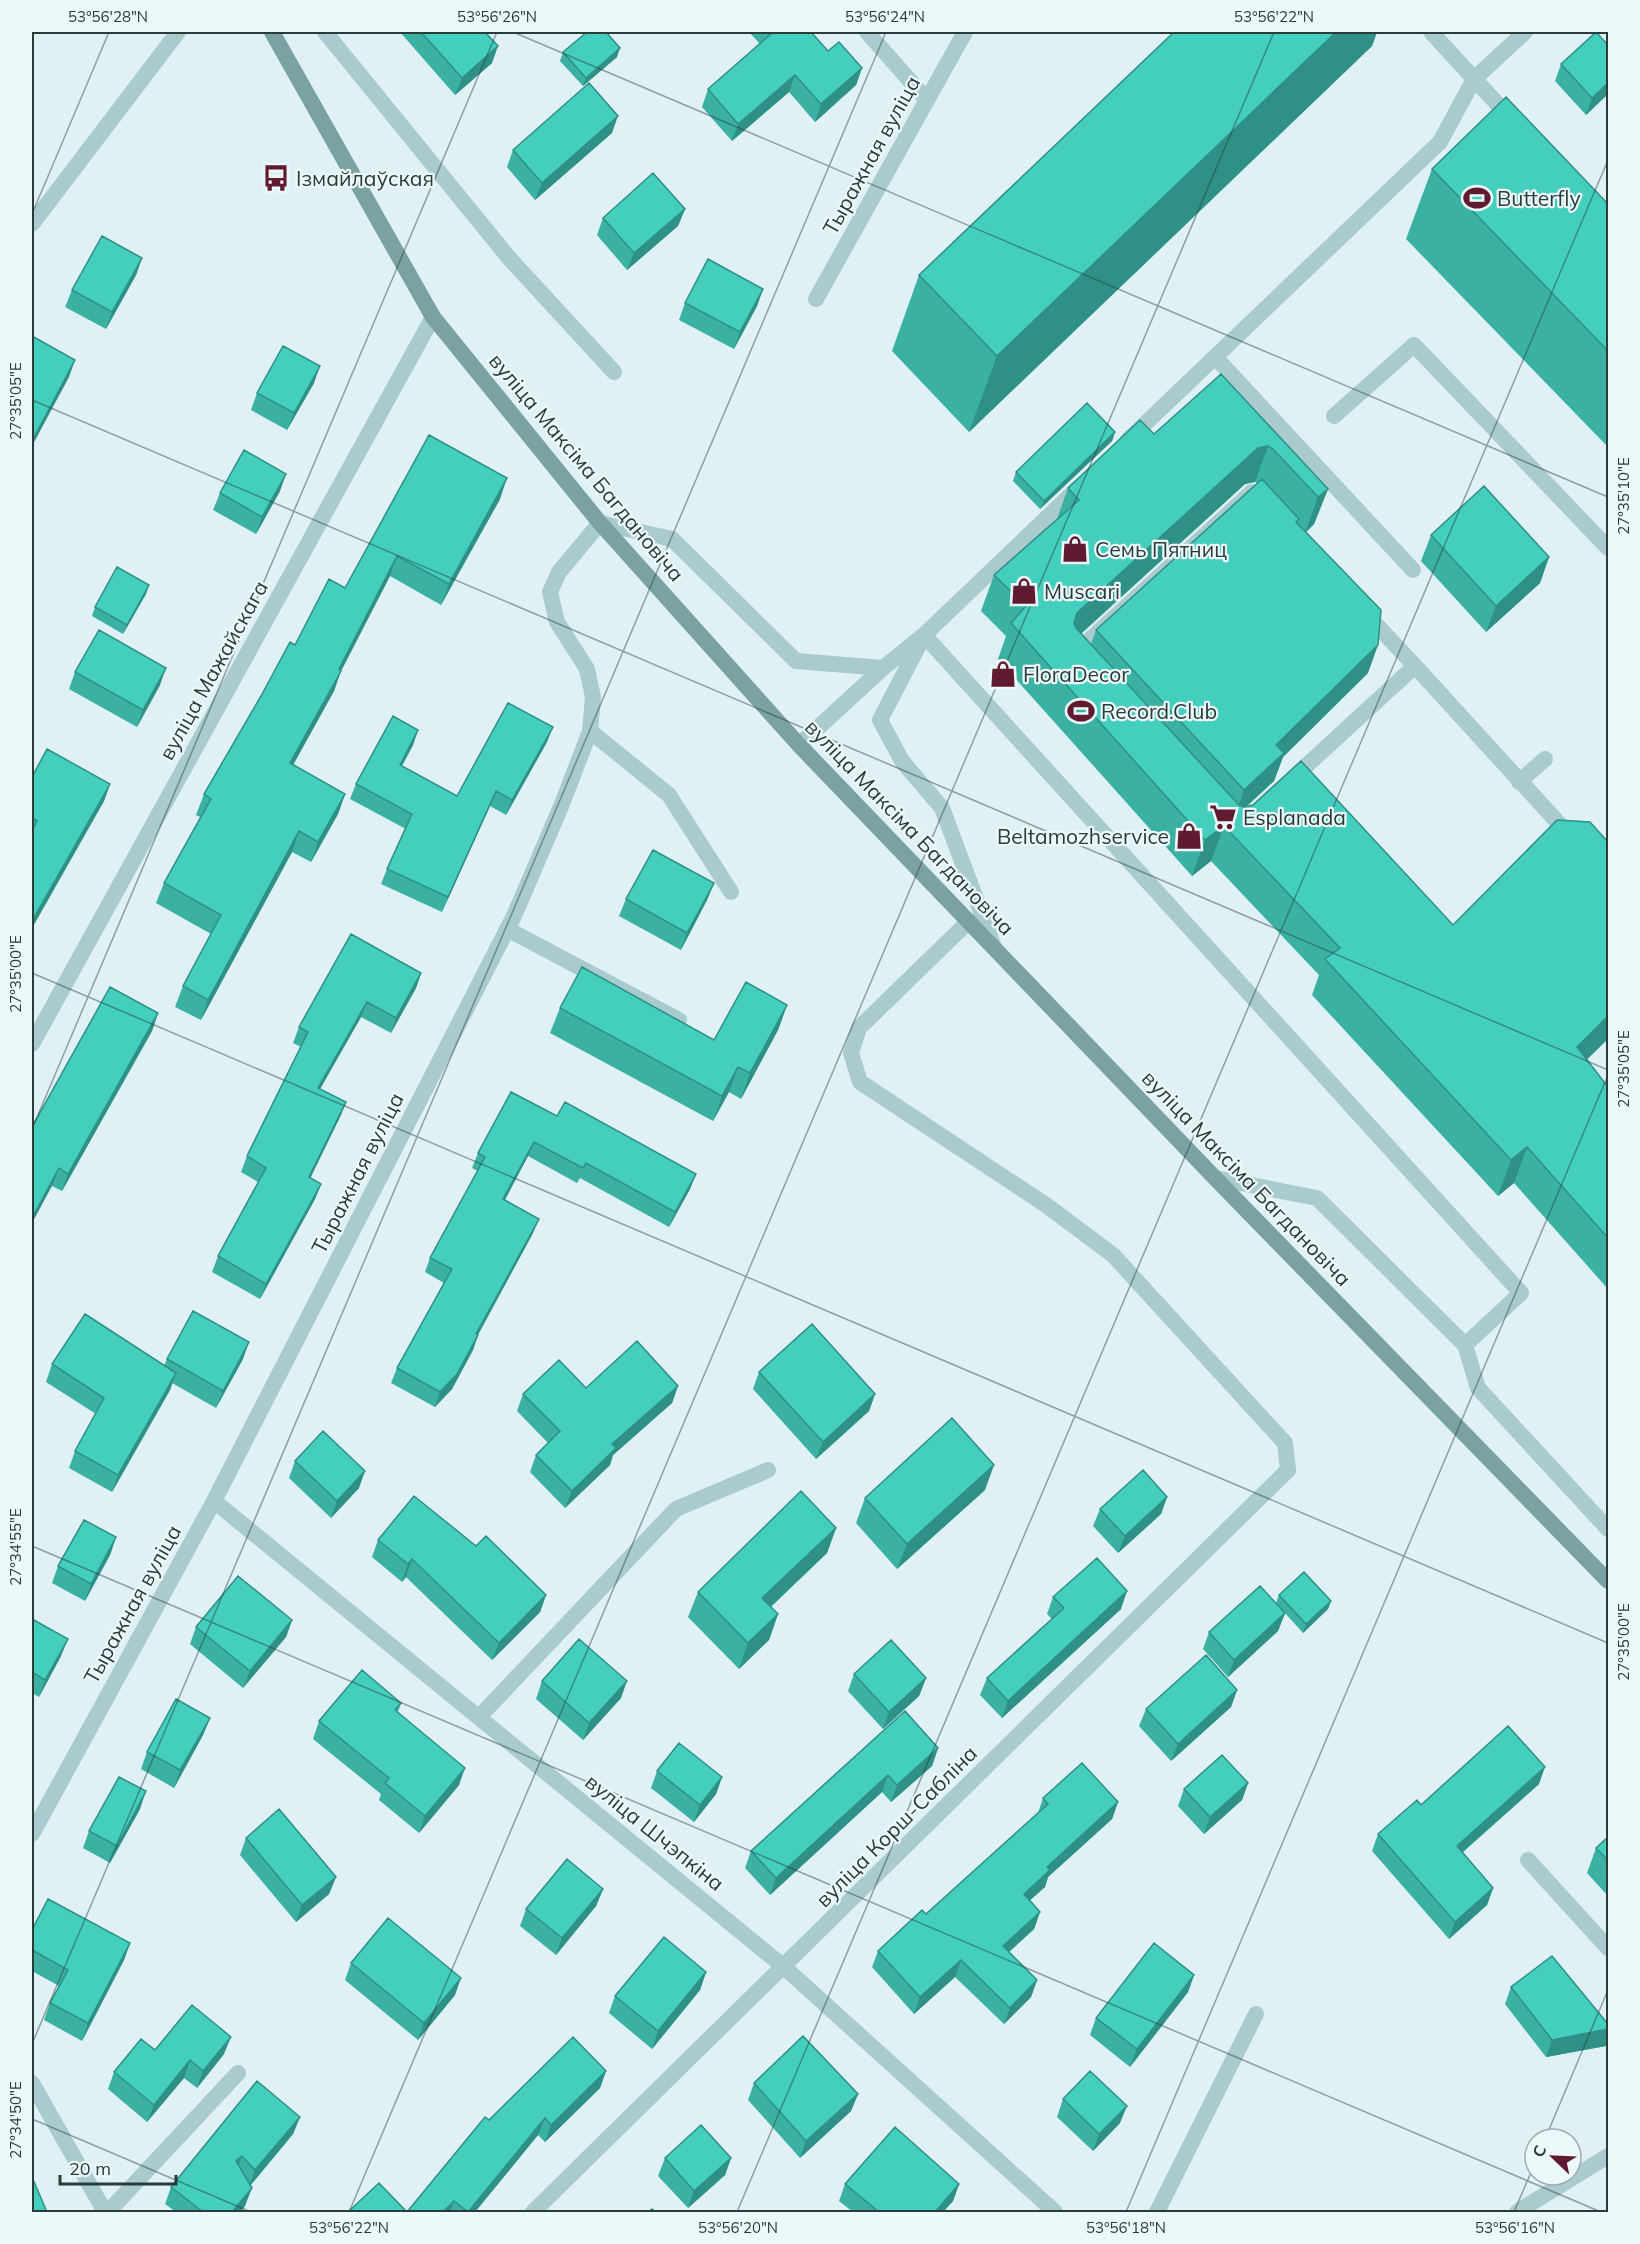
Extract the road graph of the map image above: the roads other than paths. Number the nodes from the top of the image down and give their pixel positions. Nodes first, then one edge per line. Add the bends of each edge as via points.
1 (178, 32) edge
2 (272, 32) edge
3 (325, 32) edge
4 (867, 32) edge
5 (965, 32) edge
6 (1431, 32) edge
7 (1525, 32) edge
8 (1474, 79) junction
9 (927, 100) junction
10 (1522, 130) edge
11 (32, 224) edge
12 (816, 299) dead end
13 (433, 317) junction
14 (1215, 357) junction
15 (614, 372) dead end
16 (1334, 416) dead end
17 (1113, 455) edge
18 (1087, 479) edge
19 (600, 523) junction
20 (1608, 548) edge
21 (1413, 570) dead end
22 (924, 635) junction
23 (1415, 666) junction
24 (883, 668) junction
25 (590, 730) junction
26 (799, 745) junction
27 (1545, 759) dead end
28 (1519, 782) junction
29 (1585, 852) edge
30 (731, 892) dead end
31 (969, 921) junction
32 (507, 928) junction
33 (994, 947) junction
34 (679, 1020) edge
35 (32, 1044) edge
36 (1215, 1178) junction
37 (1465, 1345) junction
38 (768, 1470) dead end
39 (214, 1501) junction
40 (1608, 1529) edge
41 (1608, 1581) edge
42 (479, 1717) junction
43 (32, 1834) edge
44 (1528, 1860) dead end
45 (1608, 1948) edge
46 (784, 1968) junction
47 (1256, 2014) dead end
48 (238, 2073) dead end
49 (32, 2083) edge
50 (1608, 2156) edge
51 (107, 2212) edge
52 (533, 2212) edge
53 (1055, 2212) edge
54 (1156, 2212) edge
55 (1516, 2212) edge

1 - 11 street
2 - 13 main road, вуліца Максіма Багдановіча
3 - 15 street via 509,258
4 - 9 street
5 - 9 street, Тыражная вуліца
6 - 8 street
7 - 8 street
8 - 10 street
8 - 14 street via 1440,142
9 - 12 street, Тыражная вуліца
13 - 19 main road, вуліца Максіма Багдановіча
13 - 35 street, вуліца Мажайскага
14 - 17 street
14 - 21 street
16 - 20 street via 1414,345
18 - 22 street
19 - 24 street via 672,539 796,661
19 - 25 street, Тыражная вуліца via 559,572 550,592 557,622 587,669 593,697
19 - 26 main road, вуліца Максіма Багдановіча
22 - 24 street
22 - 33 street via 880,720 902,761 942,808
22 - 37 street via 1521,1293
23 - 23 street via 1233,833 1071,657 1252,492
23 - 28 street
24 - 26 street
25 - 30 street via 669,795
25 - 32 street, Тыражная вуліца
26 - 31 main road, вуліца Максіма Багдановіча
27 - 28 street
28 - 29 street
31 - 33 main road, вуліца Максіма Багдановіча
31 - 46 street, вуліца Корш-Сабліна via 859,1028 851,1053 860,1082 1046,1205 1113,1255 1285,1443 1288,1470
32 - 34 street
32 - 39 street, Тыражная вуліца
33 - 36 main road, вуліца Максіма Багдановіча
36 - 37 street via 1317,1198
36 - 41 main road, вуліца Максіма Багдановіча
37 - 40 street via 1478,1388
38 - 42 street via 676,1509
39 - 42 street, вуліца Шчэпкіна
39 - 43 street, Тыражная вуліца
42 - 46 street, вуліца Шчэпкіна
44 - 45 street
46 - 52 street, вуліца Корш-Сабліна
46 - 53 street, вуліца Шчэпкіна
47 - 54 street
48 - 51 street
49 - 51 street
50 - 55 street

